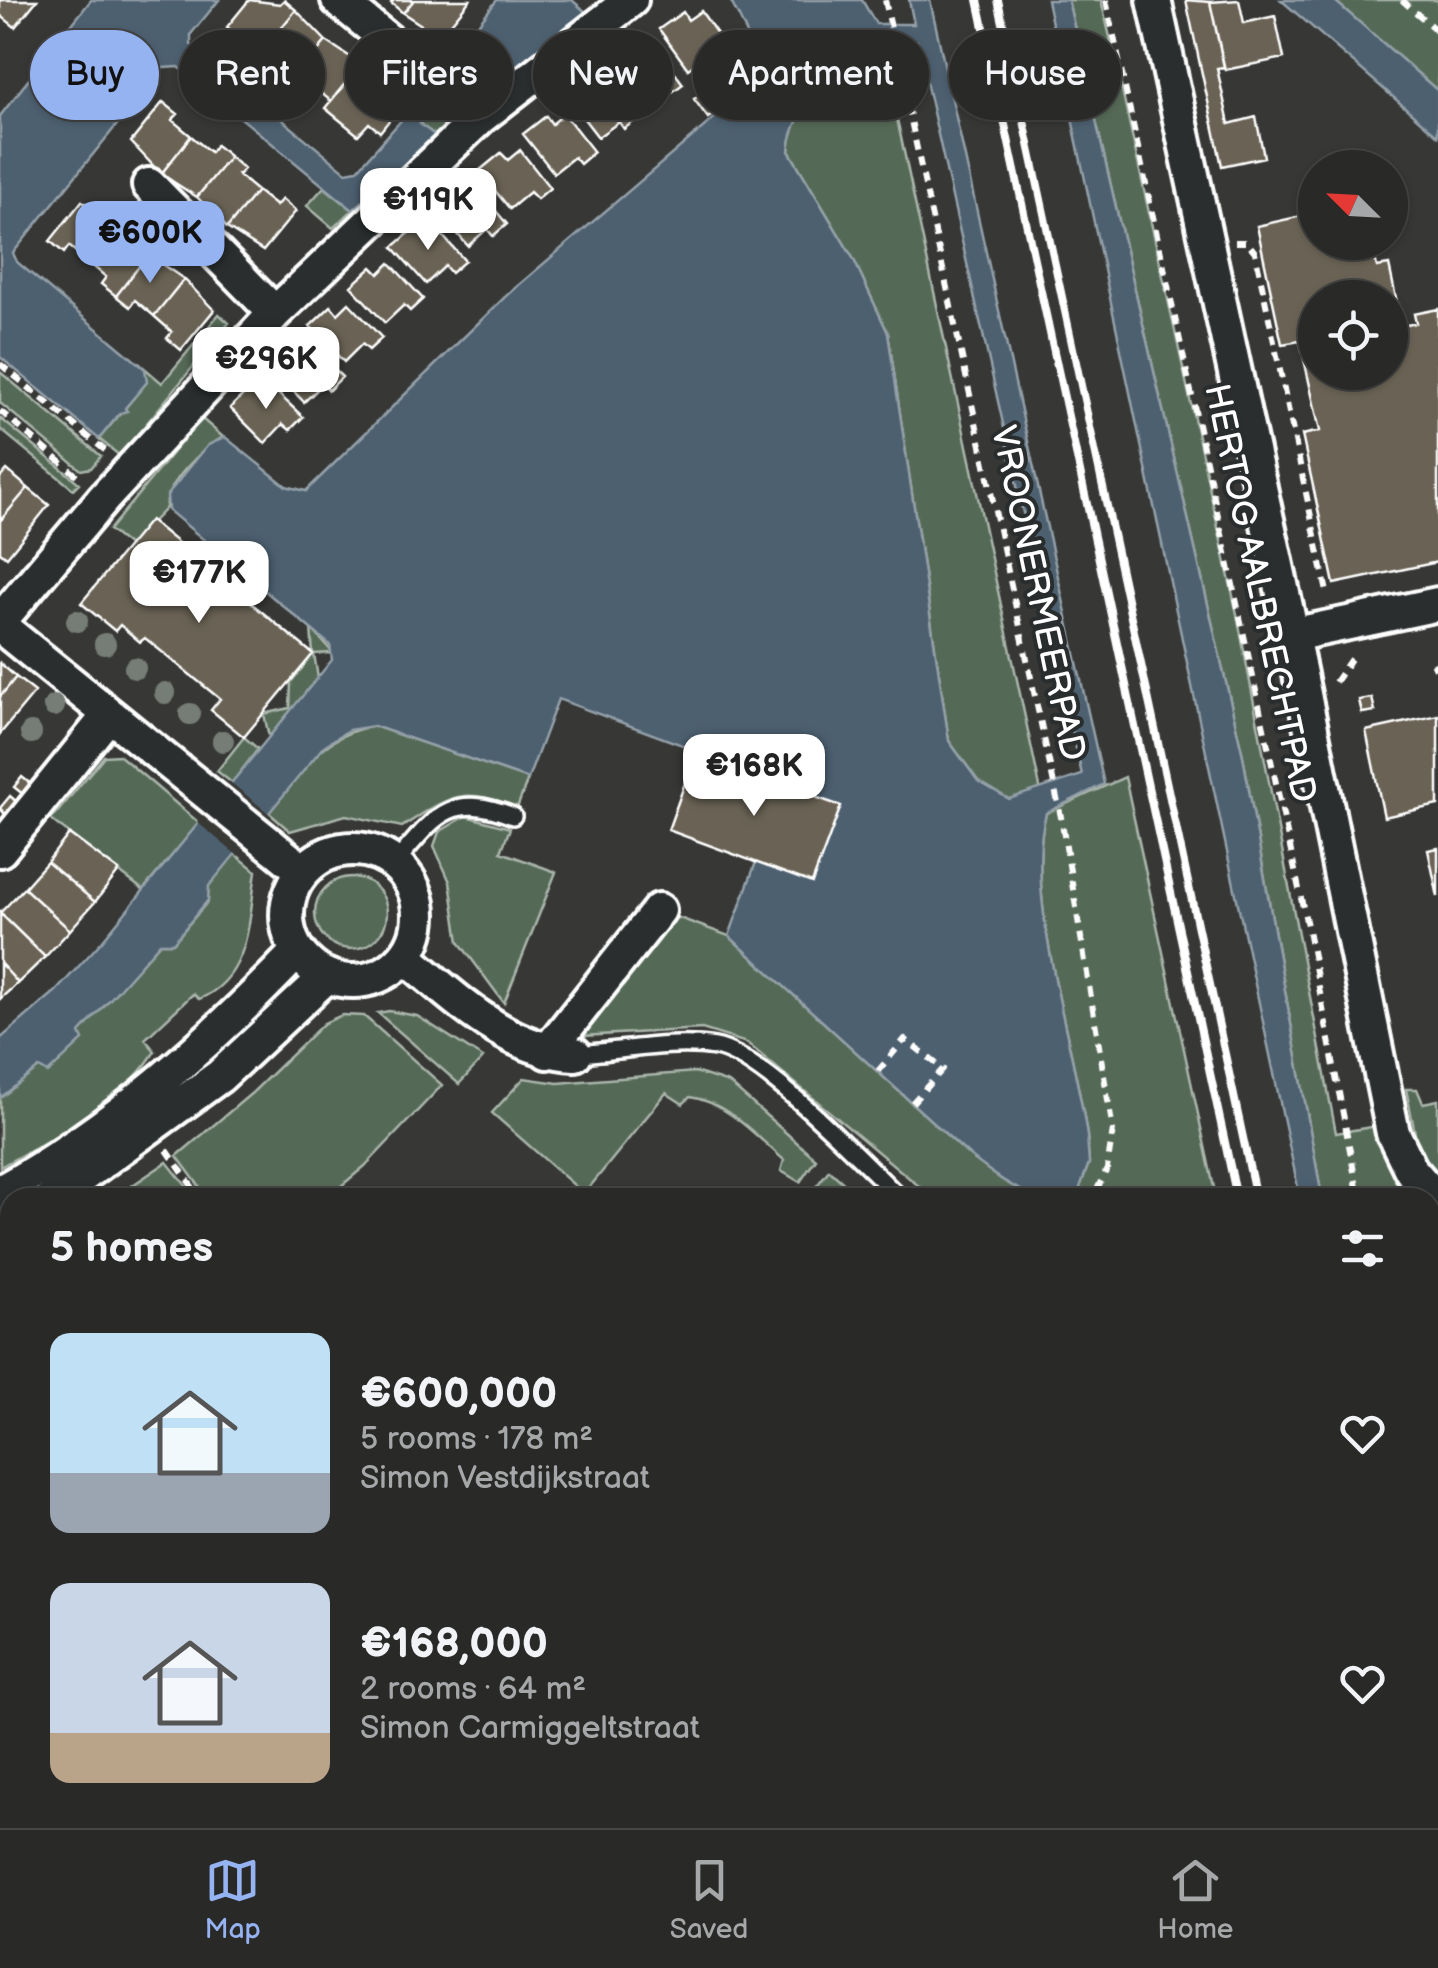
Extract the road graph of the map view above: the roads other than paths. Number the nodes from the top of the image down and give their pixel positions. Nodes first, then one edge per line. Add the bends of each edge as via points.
1 (338, 0) edge
2 (632, 0) edge
3 (1154, 0) edge
4 (375, 30) edge
5 (513, 92) edge
6 (478, 120) edge
7 (148, 185) dead end
8 (275, 314) junction
9 (1438, 604) edge
10 (0, 624) edge
11 (1292, 635) junction
12 (108, 716) junction
13 (512, 816) dead end
14 (0, 850) edge
15 (395, 863) junction
16 (304, 871) junction
17 (659, 910) dead end
18 (298, 952) junction
19 (405, 957) junction
20 (326, 976) junction
21 (561, 1053) junction
22 (55, 1188) edge
23 (55, 1188) edge
24 (889, 1188) edge
25 (1427, 1188) edge

1 - 4 street
2 - 5 street
3 - 11 street
6 - 8 street
7 - 8 street
8 - 10 street via 104,498
9 - 11 street
10 - 12 street
11 - 25 street via 1393,1133
12 - 14 street
12 - 16 street
13 - 15 lane via 482,804 456,806 430,822
15 - 16 street via 358,848 318,858
15 - 19 street via 410,878 420,918
16 - 18 street via 286,920
17 - 21 street
18 - 20 street
18 - 22 street
19 - 20 street via 375,978
19 - 21 street via 483,1020 529,1048
20 - 23 street via 220,1076
21 - 24 lane via 725,1050 768,1076

